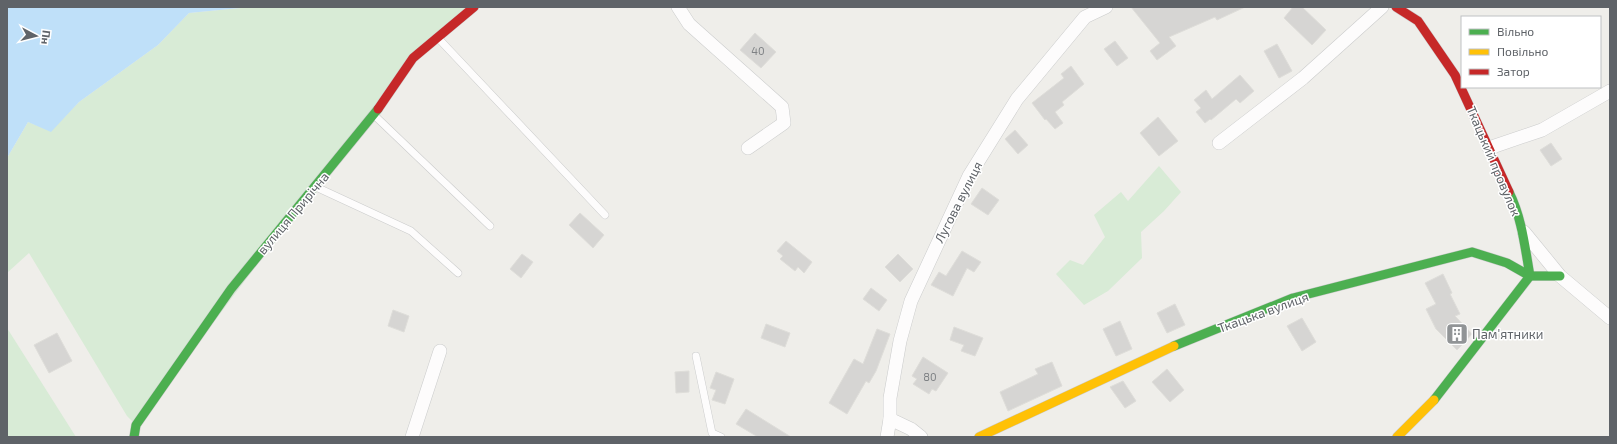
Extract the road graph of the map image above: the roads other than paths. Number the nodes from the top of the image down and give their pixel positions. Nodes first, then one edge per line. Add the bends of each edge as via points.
1 (474, 7) edge
2 (678, 7) edge
3 (1106, 7) edge
4 (1382, 7) edge
5 (1396, 7) edge
6 (1084, 12) edge
7 (438, 38) junction
8 (1461, 88) edge
9 (1461, 88) edge
10 (1610, 91) edge
11 (374, 115) junction
12 (1219, 143) dead end
13 (748, 148) dead end
14 (1489, 148) junction
15 (315, 187) junction
16 (605, 215) dead end
17 (490, 226) dead end
18 (1522, 230) junction
19 (458, 273) dead end
20 (1530, 276) junction
21 (1560, 276) junction
22 (1610, 318) edge
23 (440, 351) dead end
24 (696, 356) dead end
25 (890, 419) junction
26 (134, 437) edge
27 (412, 437) edge
28 (721, 437) edge
29 (887, 437) edge
30 (921, 437) edge
31 (979, 437) edge
32 (1397, 437) edge

1 - 7 street, вулиця Прирічна
2 - 13 street via 689,24 782,107 784,123
3 - 6 street, Лугова вулиця
4 - 12 street via 1303,78
5 - 8 street, Ткацький провулок via 1418,21
6 - 25 street, Лугова вулиця via 1017,99 969,176 911,301 892,384
7 - 11 street, вулиця Прирічна via 413,58
7 - 16 lane
9 - 14 street, Ткацький провулок
10 - 14 street via 1542,130
11 - 15 street, вулиця Прирічна
11 - 17 lane
14 - 18 street, Ткацький провулок via 1515,204
15 - 19 lane via 411,231
15 - 26 street, вулиця Прирічна via 231,289 136,425
18 - 20 street, Ткацький провулок
18 - 21 street
20 - 21 street, Ткацька вулиця
20 - 31 street, Ткацька вулиця via 1507,263 1472,252 1293,298 1158,352
20 - 32 street via 1440,393
21 - 22 street
23 - 27 street
24 - 28 lane via 712,433
25 - 29 street, Лугова вулиця
25 - 30 street

